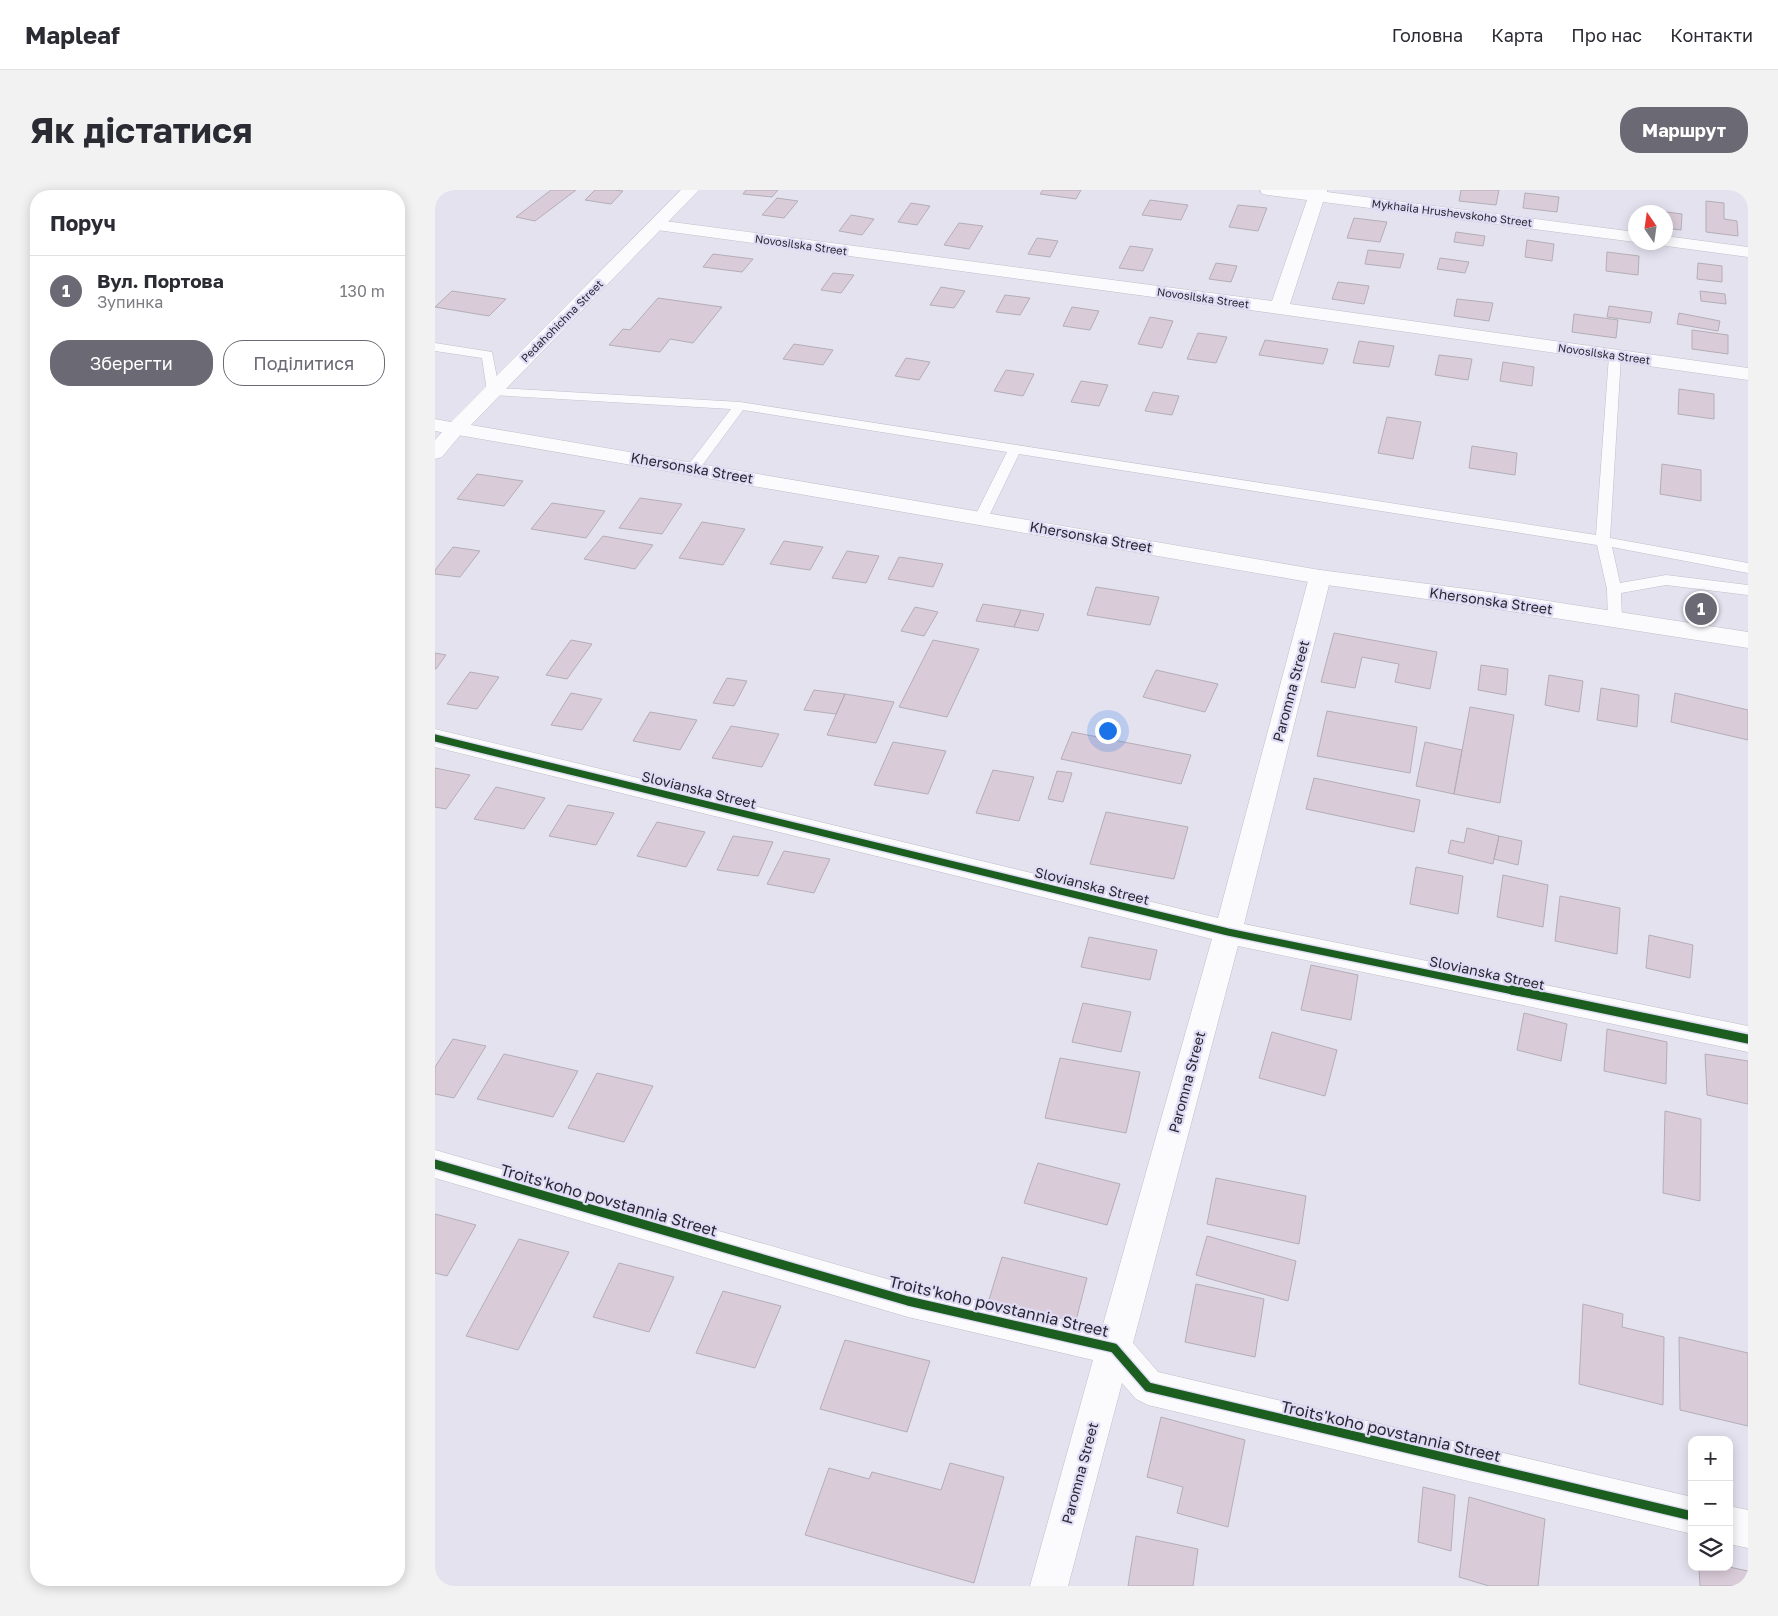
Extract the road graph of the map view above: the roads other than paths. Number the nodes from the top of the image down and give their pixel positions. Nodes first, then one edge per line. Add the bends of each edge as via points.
1 (691, 190) edge
2 (1268, 190) edge
3 (1318, 193) edge
4 (657, 225) junction
5 (1628, 236) edge
6 (1673, 242) edge
7 (1748, 252) edge
8 (1279, 308) junction
9 (435, 347) edge
10 (1615, 356) junction
11 (1748, 374) edge
12 (493, 391) junction
13 (739, 406) junction
14 (435, 425) edge
15 (457, 427) junction
16 (1015, 449) junction
17 (435, 453) edge
18 (693, 468) junction
19 (981, 518) junction
20 (1603, 541) junction
21 (1748, 568) edge
22 (1320, 577) junction
23 (1614, 589) junction
24 (1748, 590) edge
25 (1615, 620) junction
26 (1748, 640) edge
27 (435, 738) edge
28 (1228, 932) junction
29 (1748, 1039) edge
30 (435, 1164) edge
31 (1114, 1348) junction
32 (1688, 1515) edge
33 (1733, 1526) edge
34 (1748, 1529) edge
35 (1049, 1586) edge

1 - 4 street, Pedahohichna Street
2 - 3 street, Mykhaila Hrushevskoho Street
3 - 5 street, Mykhaila Hrushevskoho Street
3 - 8 street
4 - 8 street, Novosilska Street
4 - 12 street, Pedahohichna Street
6 - 7 street
8 - 10 street, Novosilska Street
9 - 12 lane via 488,355
10 - 11 street, Novosilska Street
10 - 20 lane
12 - 13 lane
12 - 15 street, Pedahohichna Street
13 - 16 lane
13 - 18 lane
14 - 15 street, Khersonska Street
15 - 17 street, Pedahohichna Street
15 - 18 street, Khersonska Street
16 - 19 lane
16 - 20 lane
18 - 19 street, Khersonska Street
19 - 22 street, Khersonska Street
20 - 21 lane
20 - 23 lane
22 - 25 street, Khersonska Street
22 - 28 street, Paromna Street
23 - 24 lane via 1666,580
23 - 25 lane
25 - 26 street, Khersonska Street
27 - 28 street, Slovianska Street
28 - 29 street, Slovianska Street
28 - 31 street, Paromna Street
30 - 31 street, Troits'koho povstannia Street via 909,1301
31 - 32 street, Troits'koho povstannia Street via 1147,1387
31 - 35 street, Paromna Street
33 - 34 street

